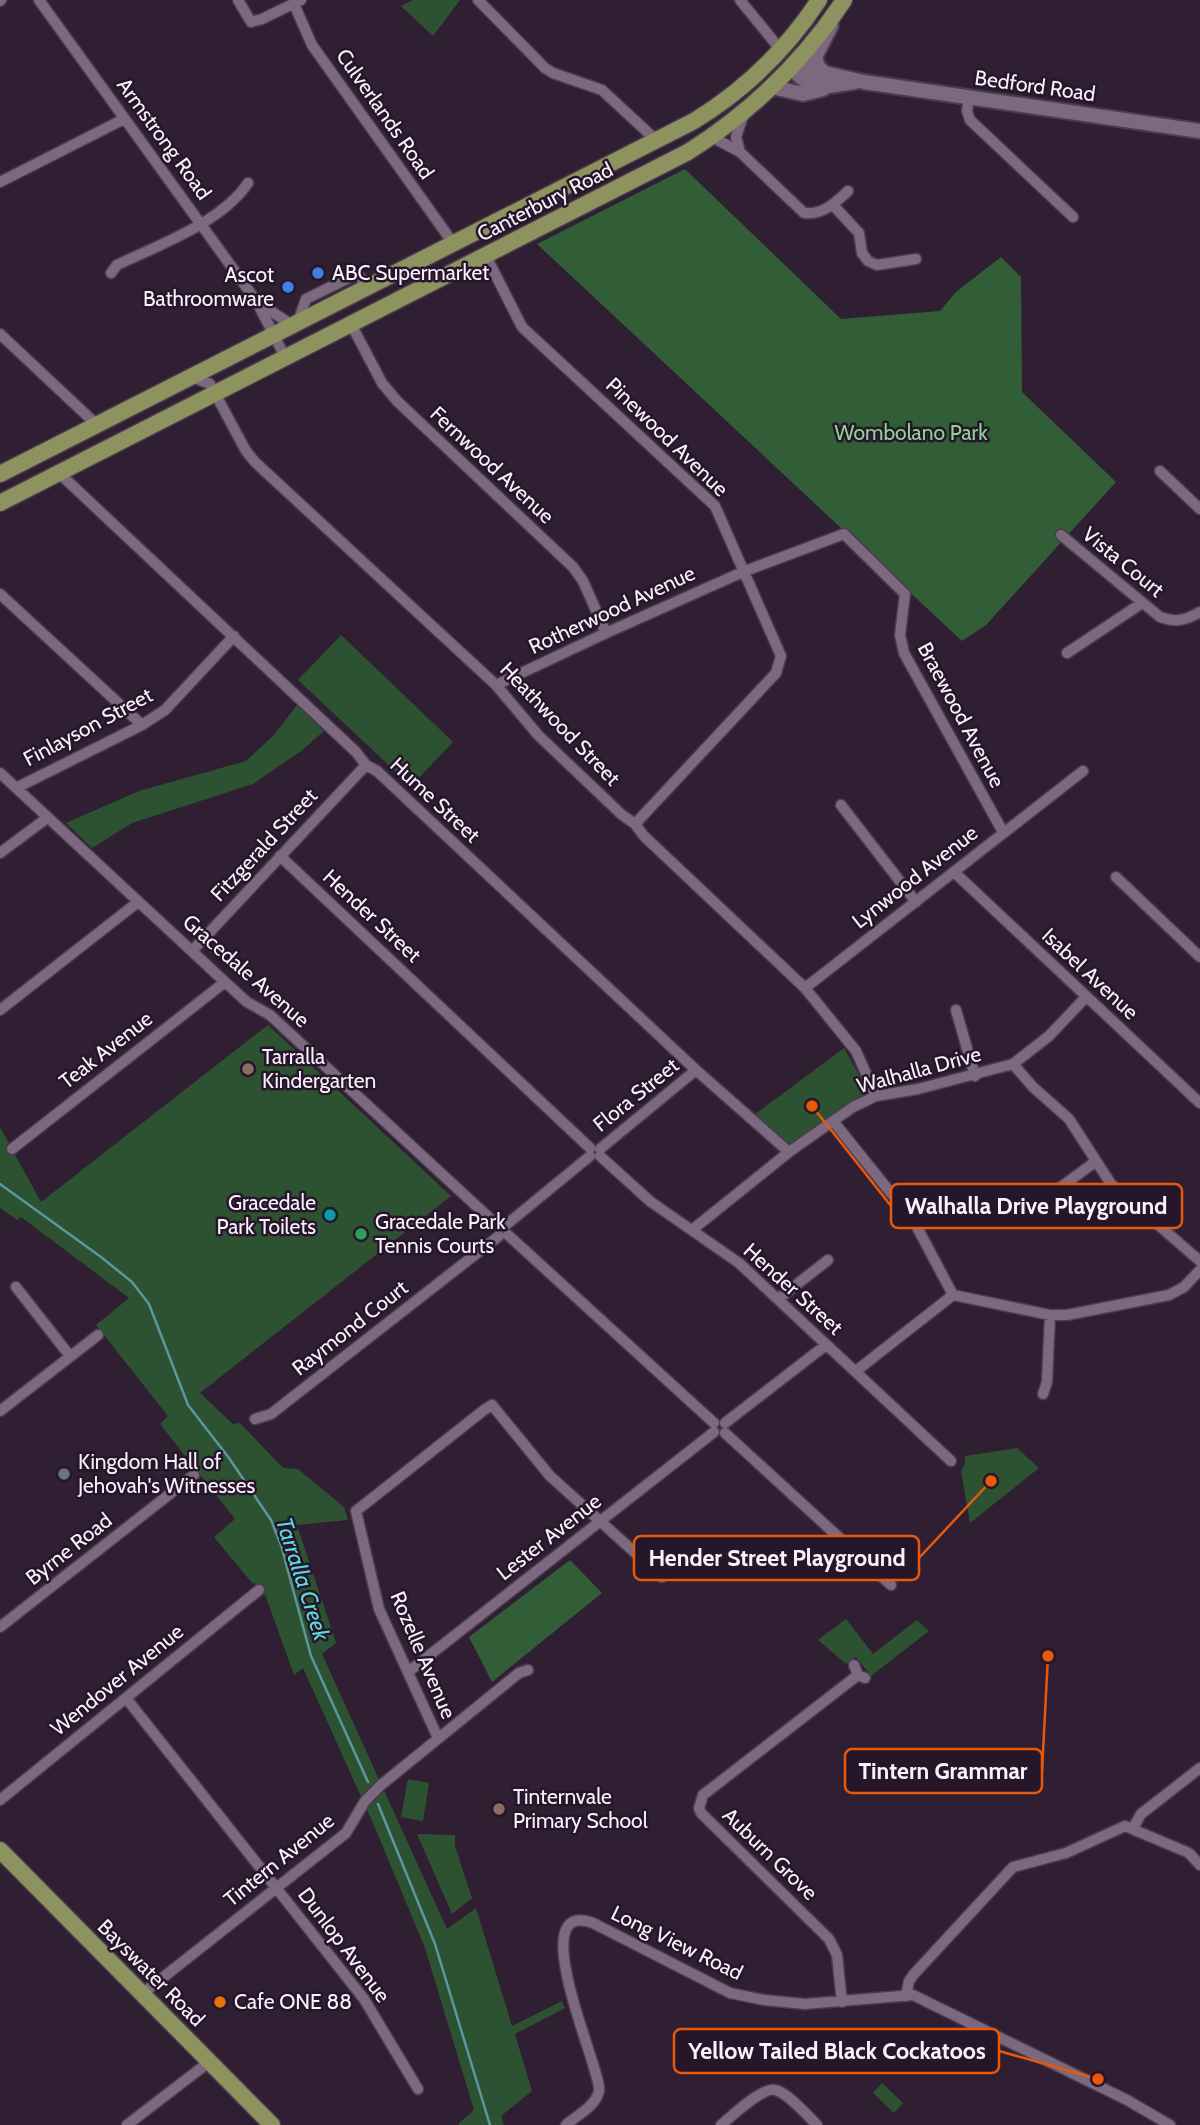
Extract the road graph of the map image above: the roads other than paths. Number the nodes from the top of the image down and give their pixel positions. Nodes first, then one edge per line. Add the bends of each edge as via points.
1 (39, 0) edge
2 (238, 0) edge
3 (478, 0) edge
4 (740, 0) edge
5 (819, 0) edge
6 (844, 0) edge
7 (297, 2) edge
8 (780, 50) junction
9 (794, 64) junction
10 (825, 81) junction
11 (772, 87) junction
12 (969, 97) junction
13 (744, 113) junction
14 (124, 118) junction
15 (1200, 131) edge
16 (712, 136) junction
17 (657, 141) junction
18 (740, 152) junction
19 (0, 182) edge
20 (248, 183) dead end
21 (848, 191) dead end
22 (833, 205) junction
23 (1073, 217) dead end
24 (201, 223) junction
25 (453, 243) junction
26 (428, 256) junction
27 (486, 256) junction
28 (916, 259) dead end
29 (111, 273) dead end
30 (442, 278) junction
31 (257, 302) junction
32 (295, 324) junction
33 (351, 324) junction
34 (0, 334) edge
35 (273, 334) junction
36 (285, 357) junction
37 (216, 364) junction
38 (191, 376) junction
39 (213, 388) junction
40 (97, 425) junction
41 (50, 449) junction
42 (1160, 471) dead end
43 (59, 473) junction
44 (0, 474) edge
45 (0, 503) edge
46 (1200, 509) edge
47 (1061, 535) dead end
48 (745, 570) junction
49 (0, 594) edge
50 (1142, 603) junction
51 (1200, 612) edge
52 (606, 633) junction
53 (234, 636) junction
54 (1067, 653) dead end
55 (496, 685) junction
56 (142, 725) junction
57 (366, 765) junction
58 (1083, 771) dead end
59 (0, 773) edge
60 (16, 788) junction
61 (841, 805) dead end
62 (47, 818) junction
63 (635, 824) junction
64 (1003, 832) junction
65 (0, 853) edge
66 (280, 856) junction
67 (954, 872) junction
68 (1116, 877) dead end
69 (138, 902) junction
70 (916, 902) junction
71 (192, 951) junction
72 (1200, 957) edge
73 (225, 982) junction
74 (805, 988) junction
75 (1086, 997) junction
76 (0, 1010) edge
77 (956, 1010) dead end
78 (1013, 1064) junction
79 (696, 1070) junction
80 (975, 1076) junction
81 (876, 1096) junction
82 (1200, 1103) edge
83 (833, 1121) junction
84 (12, 1149) dead end
85 (595, 1152) junction
86 (789, 1152) junction
87 (1096, 1162) junction
88 (1050, 1195) dead end
89 (503, 1230) junction
90 (692, 1230) junction
91 (828, 1260) dead end
92 (1200, 1261) edge
93 (1200, 1270) edge
94 (16, 1287) dead end
95 (953, 1294) junction
96 (778, 1299) junction
97 (1050, 1315) junction
98 (98, 1335) dead end
99 (826, 1345) junction
100 (70, 1356) junction
101 (856, 1371) junction
102 (1043, 1394) dead end
103 (0, 1412) edge
104 (256, 1419) dead end
105 (714, 1428) junction
106 (725, 1428) junction
107 (951, 1461) dead end
108 (194, 1475) dead end
109 (600, 1521) junction
110 (662, 1577) dead end
111 (891, 1585) dead end
112 (259, 1590) dead end
113 (0, 1626) edge
114 (528, 1670) dead end
115 (408, 1672) junction
116 (859, 1673) dead end
117 (126, 1698) junction
118 (438, 1738) junction
119 (1200, 1768) edge
120 (0, 1800) edge
121 (1133, 1828) junction
122 (0, 1850) edge
123 (1200, 1865) edge
124 (277, 1888) junction
125 (142, 1994) junction
126 (906, 1996) junction
127 (842, 2002) junction
128 (209, 2062) junction
129 (418, 2089) dead end
130 (1152, 2114) junction
131 (127, 2125) edge
132 (272, 2125) edge
133 (566, 2125) edge
134 (721, 2125) edge
135 (817, 2125) edge
136 (1147, 2125) edge
137 (1170, 2125) edge

1 - 14 street, Armstrong Road
2 - 7 street via 251,22
3 - 17 street via 545,68 602,90
4 - 8 street
5 - 8 main road, Canterbury Road
6 - 9 main road, Canterbury Road
6 - 10 main road via 816,57
7 - 25 street, Culverlands Road via 312,45
8 - 9 main road
8 - 17 main road, Canterbury Road via 730,97
9 - 10 main road, Bedford Road
9 - 11 main road, Canterbury Road
10 - 11 main road, Bedford Road via 803,94
10 - 12 main road, Bedford Road
11 - 13 main road, Canterbury Road
12 - 15 main road, Bedford Road
12 - 23 street via 970,120
13 - 16 main road, Canterbury Road
13 - 18 street via 736,137
14 - 19 street
14 - 24 street, Armstrong Road
16 - 18 street
16 - 27 main road, Canterbury Road via 651,173
17 - 25 main road, Canterbury Road
18 - 22 street via 804,213
20 - 24 street via 241,194
21 - 22 street
22 - 28 street via 859,233 868,261 877,265
24 - 29 street via 117,265
24 - 31 street, Armstrong Road
25 - 26 main road, Canterbury Road
26 - 30 main road
26 - 32 main road, Canterbury Road
27 - 30 main road, Canterbury Road
27 - 48 street, Pinewood Avenue via 522,327 715,506
30 - 33 main road, Canterbury Road
31 - 32 street, Armstrong Road
31 - 35 street, Armstrong Road
32 - 35 main road, Canterbury Road
33 - 36 main road, Canterbury Road
33 - 52 street, Fernwood Avenue via 382,383 397,401 573,567
34 - 40 street
35 - 36 street, Armstrong Road
35 - 37 main road, Canterbury Road
36 - 39 main road, Canterbury Road
37 - 38 main road, Canterbury Road
37 - 39 street
38 - 39 street
38 - 40 main road, Canterbury Road
39 - 43 main road, Canterbury Road
39 - 55 street, Heathwood Street via 255,462
40 - 41 main road, Canterbury Road
41 - 43 main road
41 - 44 main road, Canterbury Road
42 - 46 street
43 - 45 main road, Canterbury Road
43 - 53 street, Hume Street
47 - 50 street, Vista Court
48 - 52 street, Rotherwood Avenue
48 - 63 street, Pinewood Avenue via 781,656 776,673
48 - 64 street, Braewood Avenue via 844,534 903,590 900,635 904,653
49 - 56 street
50 - 51 street, Vista Court via 1169,621
50 - 54 street
52 - 55 street, Rotherwood Avenue
53 - 56 street, Finlayson Street via 165,710
53 - 57 street, Hume Street
55 - 63 street, Heathwood Street via 538,735
56 - 60 street, Finlayson Street
57 - 66 street, Fitzgerald Street
57 - 79 street, Hume Street
58 - 64 street, Lynwood Avenue
59 - 60 street, Gracedale Avenue
60 - 62 street, Gracedale Avenue
61 - 70 street
62 - 65 street
62 - 69 street, Gracedale Avenue
63 - 74 street, Heathwood Street
64 - 67 street, Lynwood Avenue
66 - 71 street, Fitzgerald Street
66 - 85 street, Hender Street
67 - 70 street, Lynwood Avenue
67 - 75 street, Isabel Avenue
68 - 72 street
69 - 71 street, Gracedale Avenue
69 - 76 street
70 - 74 street, Lynwood Avenue
71 - 73 street, Gracedale Avenue
73 - 84 street, Teak Avenue
73 - 89 street, Gracedale Avenue via 270,1015
74 - 81 street, Heathwood Street via 856,1051
75 - 78 street, Walhalla Drive via 1049,1036
75 - 82 street, Isabel Avenue
77 - 80 street
78 - 80 street, Walhalla Drive
78 - 87 street via 1069,1119
79 - 85 street, Flora Street
79 - 86 street, Hume Street
80 - 81 street, Walhalla Drive
81 - 83 street, Walhalla Drive
83 - 86 street, Walhalla Drive
83 - 95 street via 909,1212
85 - 89 street, Flora Street
85 - 90 street, Hender Street via 651,1202
86 - 90 street, Walhalla Drive
87 - 88 street
87 - 92 street via 1111,1184
89 - 104 street, Raymond Court via 278,1408
89 - 105 street, Gracedale Avenue
90 - 96 street, Hender Street
91 - 96 street
93 - 97 street via 1169,1295
94 - 100 street
95 - 97 street
95 - 101 street
96 - 99 street, Hender Street
97 - 102 street
98 - 100 street
99 - 101 street, Hender Street
99 - 106 street
100 - 103 street
101 - 107 street, Hender Street
105 - 106 street via 719,1435
105 - 109 street, Lester Avenue
106 - 111 street
108 - 113 street, Byrne Road
109 - 110 street
109 - 115 street, Lester Avenue
109 - 115 street, Rozelle Avenue via 550,1476 492,1405 356,1511 379,1609
112 - 117 street, Wendover Avenue
114 - 118 street, Tintern Avenue
115 - 118 street, Rozelle Avenue
116 - 127 street, Auburn Grove via 703,1795 699,1808 829,1939 837,1955
117 - 120 street, Wendover Avenue
117 - 124 street, Dunlop Avenue
118 - 124 street, Tintern Avenue via 375,1790 346,1833
119 - 121 street via 1141,1814
121 - 123 street via 1189,1853
121 - 126 street via 1121,1827 1066,1853 1013,1867 914,1974
122 - 125 main road, Bayswater Road
124 - 125 street, Tintern Avenue
124 - 129 street, Dunlop Avenue via 364,1999
125 - 128 main road, Bayswater Road
126 - 127 street, Long View Road
126 - 130 street, Long View Road via 913,1995
127 - 133 street, Long View Road via 805,2004 730,1993 593,1923 575,1921 563,1937 570,1992 600,2085 595,2101
128 - 131 street
128 - 132 main road, Bayswater Road
130 - 136 street
130 - 137 street, Long View Road
134 - 135 street via 772,2090 780,2091

